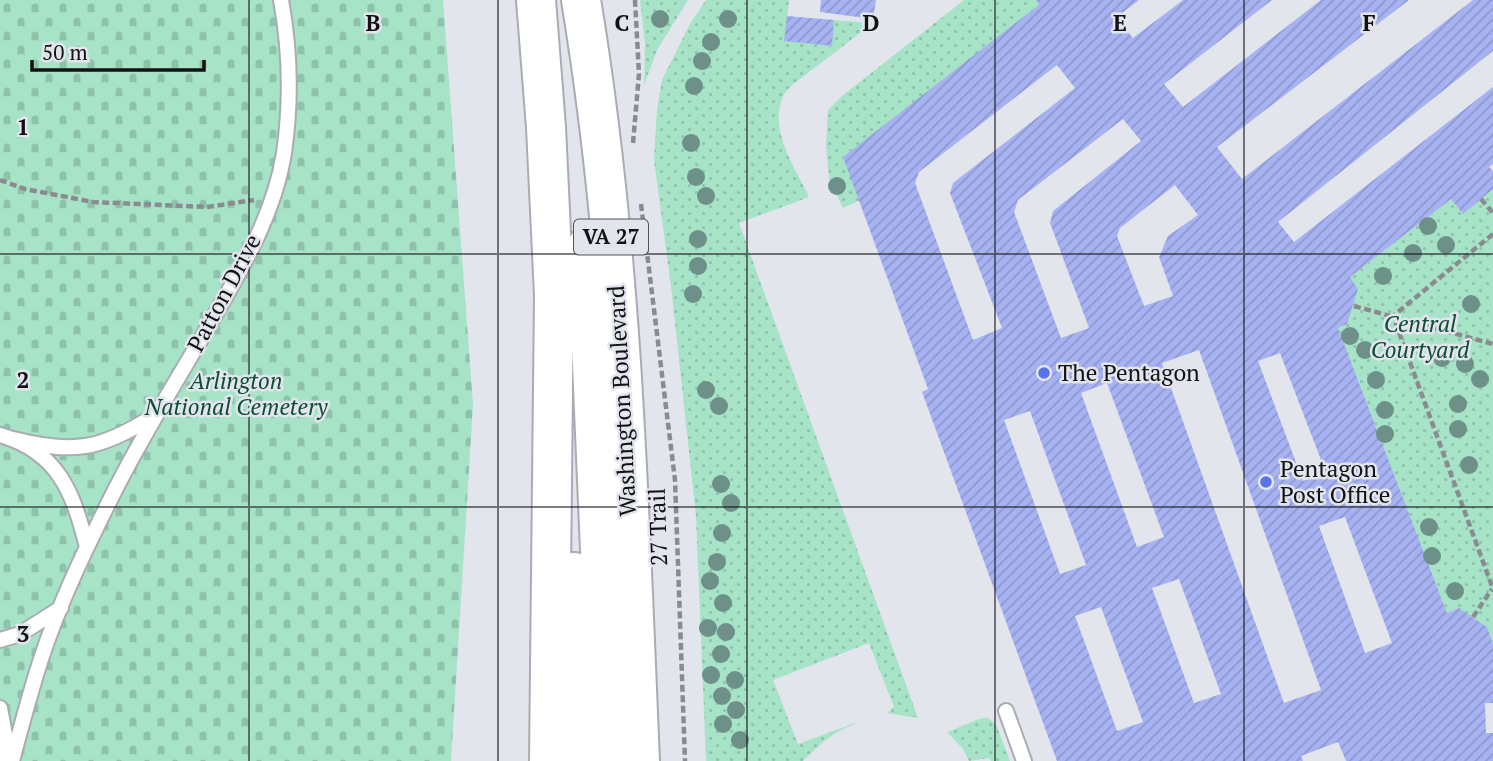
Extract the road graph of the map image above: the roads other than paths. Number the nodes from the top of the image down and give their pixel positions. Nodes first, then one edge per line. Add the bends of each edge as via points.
1 (281, 0) edge
2 (536, 0) edge
3 (572, 0) edge
4 (581, 0) edge
5 (554, 295) junction
6 (156, 415) junction
7 (7, 437) edge
8 (88, 547) junction
9 (61, 608) junction
10 (0, 640) edge
11 (0, 708) edge
12 (1006, 711) dead end
13 (641, 751) edge
14 (6, 761) edge
15 (12, 761) edge
16 (549, 761) edge
17 (581, 761) edge
18 (609, 761) edge
19 (1024, 761) edge

1 - 6 lane, Patton Drive via 288,112 272,197 231,288
2 - 5 highway, VA 27
3 - 18 highway via 595,390
4 - 13 highway, Washington Boulevard / VA 27 via 619,314
5 - 16 highway, VA 27
5 - 17 highway via 570,427
6 - 7 lane via 122,436 97,444 56,448
6 - 8 lane, Patton Drive
7 - 8 lane via 32,448 62,477
8 - 9 lane, Patton Drive
9 - 10 lane via 20,634
9 - 15 lane, Patton Drive
11 - 14 lane
12 - 19 lane

